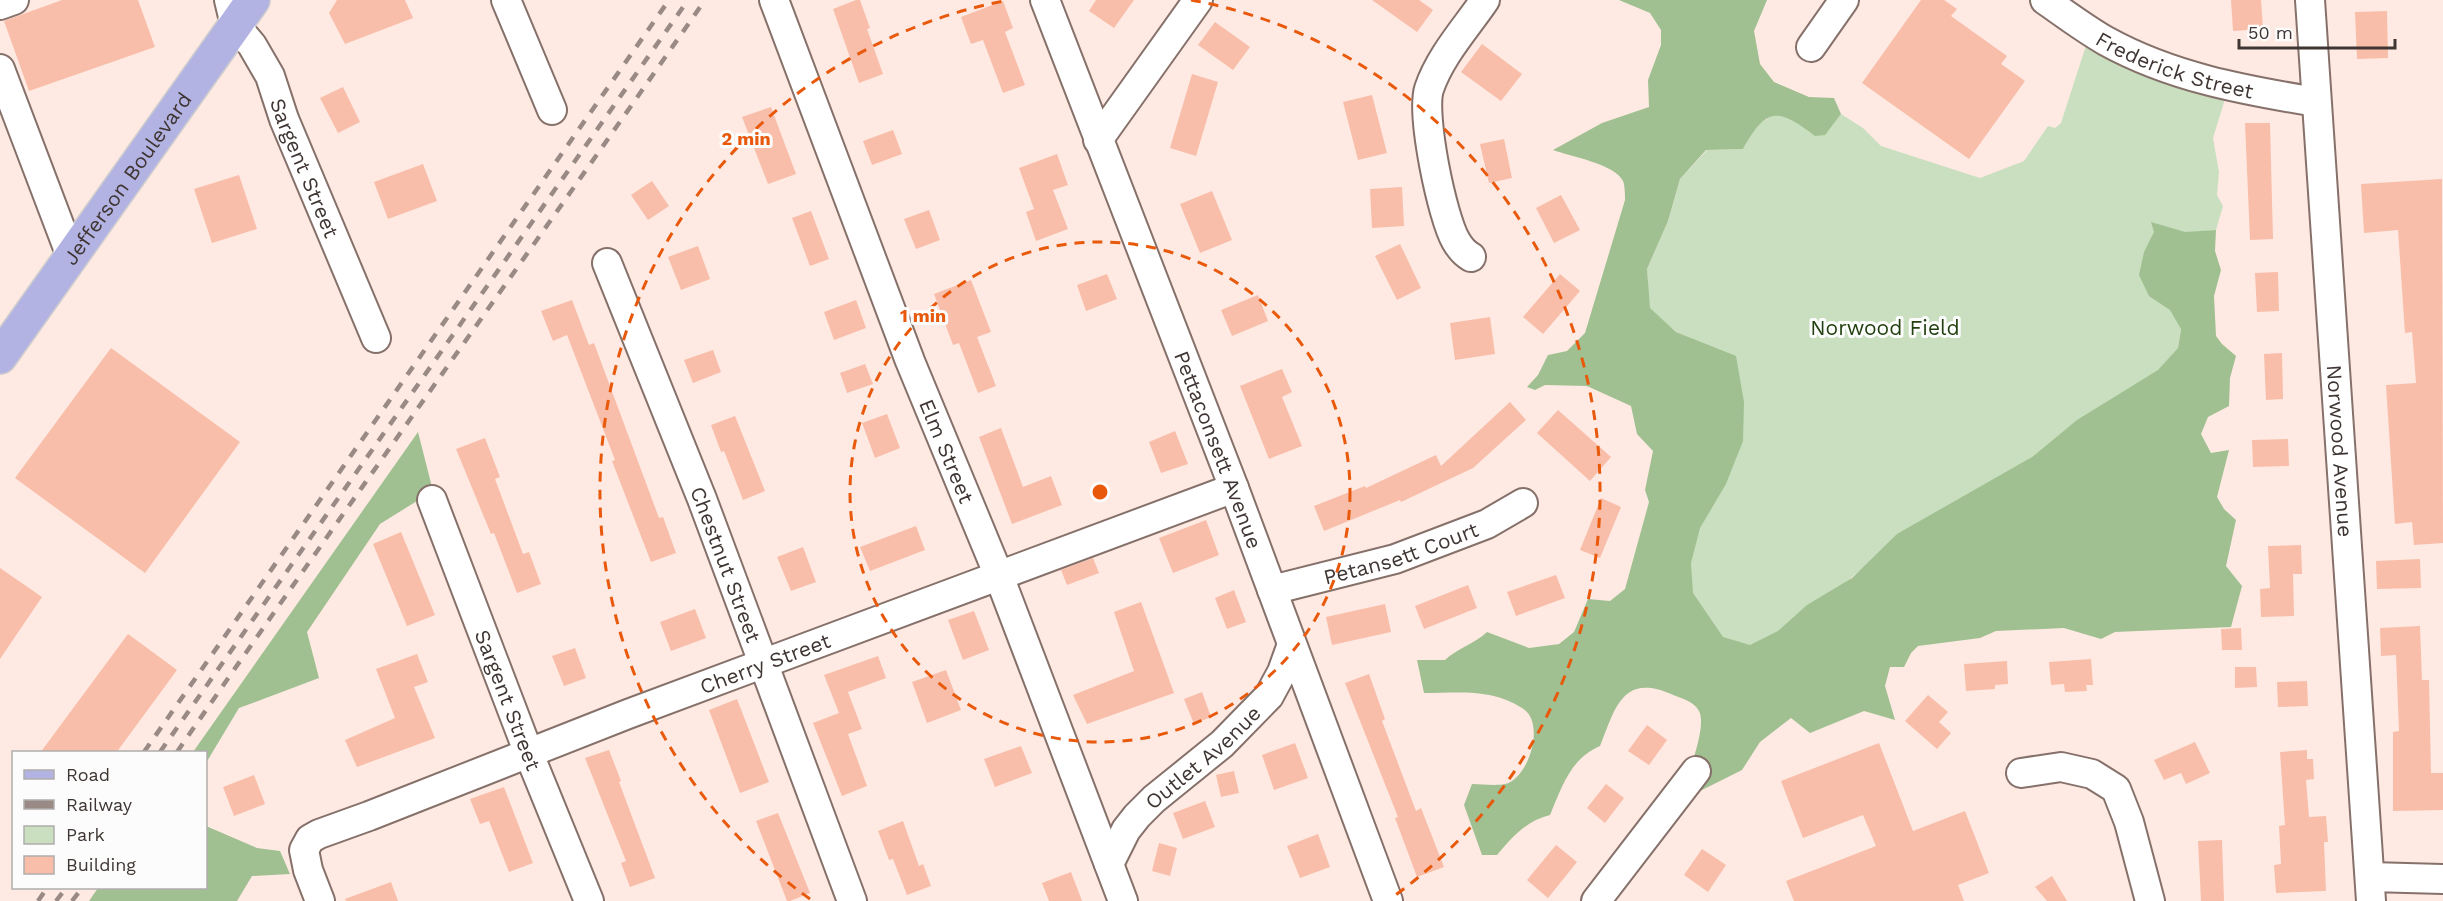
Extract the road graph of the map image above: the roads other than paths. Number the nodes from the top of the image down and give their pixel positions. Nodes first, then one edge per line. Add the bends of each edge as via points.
1 (14, 0) edge
2 (506, 0) edge
3 (774, 0) edge
4 (1045, 0) edge
5 (1198, 0) edge
6 (1485, 0) edge
7 (1844, 0) edge
8 (2045, 0) edge
9 (2310, 0) edge
10 (0, 5) edge
11 (239, 8) edge
12 (1811, 46) dead end
13 (0, 69) edge
14 (2316, 102) junction
15 (552, 110) dead end
16 (1098, 140) junction
17 (71, 256) junction
18 (1471, 258) dead end
19 (607, 263) dead end
20 (376, 338) dead end
21 (0, 357) edge
22 (1233, 488) junction
23 (432, 500) dead end
24 (1523, 503) dead end
25 (999, 576) junction
26 (1272, 590) junction
27 (1291, 647) junction
28 (764, 664) junction
29 (529, 754) junction
30 (1696, 771) dead end
31 (2021, 772) dead end
32 (1109, 864) junction
33 (2443, 879) edge
34 (2370, 889) edge
35 (320, 901) edge
36 (589, 901) edge
37 (852, 901) edge
38 (1123, 901) edge
39 (1388, 901) edge
40 (1596, 901) edge
41 (2150, 901) edge

1 - 10 street
2 - 15 street
3 - 25 street, Elm Street via 910,361
4 - 16 street, Pettaconsett Avenue
5 - 16 street
6 - 18 street via 1435,73 1428,92 1430,144 1438,181 1455,239
7 - 12 street
8 - 14 street, Frederick Street via 2105,40 2153,63 2247,91
9 - 14 street, Norwood Avenue
11 - 17 main road, Jefferson Boulevard
11 - 20 street, Sargent Street
13 - 17 street
14 - 34 street, Norwood Avenue
16 - 22 street, Pettaconsett Avenue
17 - 21 main road, Jefferson Boulevard
19 - 28 street, Chestnut Street
22 - 25 street, Cherry Street
22 - 26 street, Pettaconsett Avenue
23 - 29 street, Sargent Street
24 - 26 street, Petansett Court via 1486,524 1395,559
25 - 28 street, Cherry Street
25 - 32 street, Elm Street
26 - 27 street, Pettaconsett Avenue
27 - 32 street, Outlet Avenue via 1269,696 1222,744 1137,816
27 - 39 street, Pettaconsett Avenue
28 - 29 street, Cherry Street
28 - 37 street, Chestnut Street
29 - 35 street, Cherry Street via 310,839 304,850
29 - 36 street, Sargent Street
30 - 40 street
31 - 41 street via 2061,767 2092,774 2116,789
32 - 38 street, Elm Street
33 - 34 street

